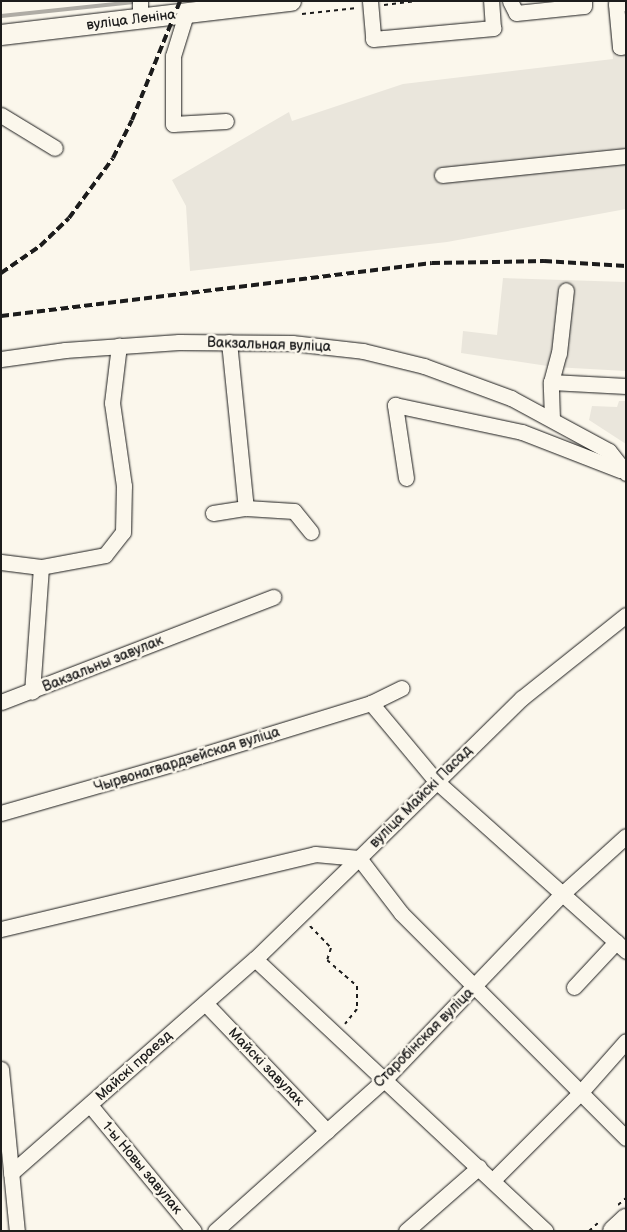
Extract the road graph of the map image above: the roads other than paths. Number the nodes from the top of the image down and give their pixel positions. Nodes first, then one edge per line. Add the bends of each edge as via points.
1 (291, 1) edge
2 (370, 1) edge
3 (491, 1) edge
4 (510, 1) edge
5 (584, 1) edge
6 (626, 3) edge
7 (140, 10) edge
8 (186, 14) junction
9 (1, 35) edge
10 (626, 46) edge
11 (1, 115) edge
12 (226, 121) dead end
13 (55, 148) dead end
14 (626, 156) edge
15 (442, 175) dead end
16 (566, 290) dead end
17 (229, 342) junction
18 (119, 345) junction
19 (1, 359) edge
20 (551, 382) junction
21 (626, 386) edge
22 (552, 419) junction
23 (623, 471) edge
24 (406, 478) dead end
25 (246, 508) junction
26 (213, 513) dead end
27 (311, 532) dead end
28 (1, 562) edge
29 (41, 567) junction
30 (273, 597) dead end
31 (626, 615) edge
32 (402, 688) dead end
33 (32, 692) junction
34 (1, 702) edge
35 (371, 702) junction
36 (436, 782) junction
37 (1, 813) edge
38 (626, 836) edge
39 (359, 858) junction
40 (562, 894) junction
41 (1, 929) edge
42 (621, 946) edge
43 (255, 959) junction
44 (574, 987) dead end
45 (474, 988) junction
46 (205, 1003) junction
47 (626, 1041) edge
48 (1, 1069) edge
49 (385, 1079) junction
50 (580, 1093) junction
51 (90, 1105) junction
52 (328, 1131) junction
53 (626, 1138) edge
54 (479, 1167) junction
55 (11, 1172) junction
56 (493, 1180) junction
57 (626, 1219) edge
58 (17, 1231) edge
59 (194, 1231) edge
60 (215, 1231) edge
61 (406, 1231) edge
62 (546, 1231) edge
63 (613, 1231) edge

1 - 8 main road, вуліца Леніна
2 - 3 street via 373,40 494,28
4 - 5 street via 516,13 584,6
6 - 10 street via 616,4 620,47
7 - 8 main road, вуліца Леніна
7 - 9 main road, вуліца Леніна
8 - 12 street via 173,56 173,124
11 - 13 street
14 - 15 street
16 - 20 street via 560,353
17 - 18 street, Вакзальная вуліца
17 - 22 street, Вакзальная вуліца via 322,346 391,357 511,398
17 - 25 street
18 - 19 street, Вакзальная вуліца
18 - 29 street via 112,403 124,486 123,532 105,555
20 - 21 street
20 - 22 street
22 - 23 street, Вакзальная вуліца via 610,451
23 - 24 street via 522,432 395,405
25 - 26 street
25 - 27 street via 294,511
28 - 29 street
29 - 33 street, Вакзальны завулак
30 - 33 street, Вакзальны завулак
31 - 36 street, вуліца Майскі Пасад via 522,698
32 - 35 street, Чырвонагвардзейская вуліца
33 - 34 street
35 - 36 street
35 - 37 street, Чырвонагвардзейская вуліца via 88,791
36 - 39 street, вуліца Майскі Пасад
36 - 40 street
38 - 40 street, Старобінская вуліца
39 - 41 street, вуліца Майскі Пасад via 315,854
39 - 43 street, Майскі праезд
39 - 45 street via 401,913
40 - 42 street
40 - 45 street, Старобінская вуліца
42 - 44 street
43 - 46 street, Майскі праезд
43 - 49 street
45 - 49 street, Старобінская вуліца
45 - 50 street
46 - 51 street, Майскі праезд
46 - 52 street, Майскі завулак
47 - 50 street
48 - 55 street
49 - 52 street, Старобінская вуліца
49 - 54 street
50 - 53 street
50 - 56 street
51 - 55 street, Майскі праезд
51 - 59 street, 1-ы Новы завулак
52 - 60 street, Старобінская вуліца
54 - 56 street
54 - 61 street
55 - 58 street
56 - 62 street
57 - 63 main road

